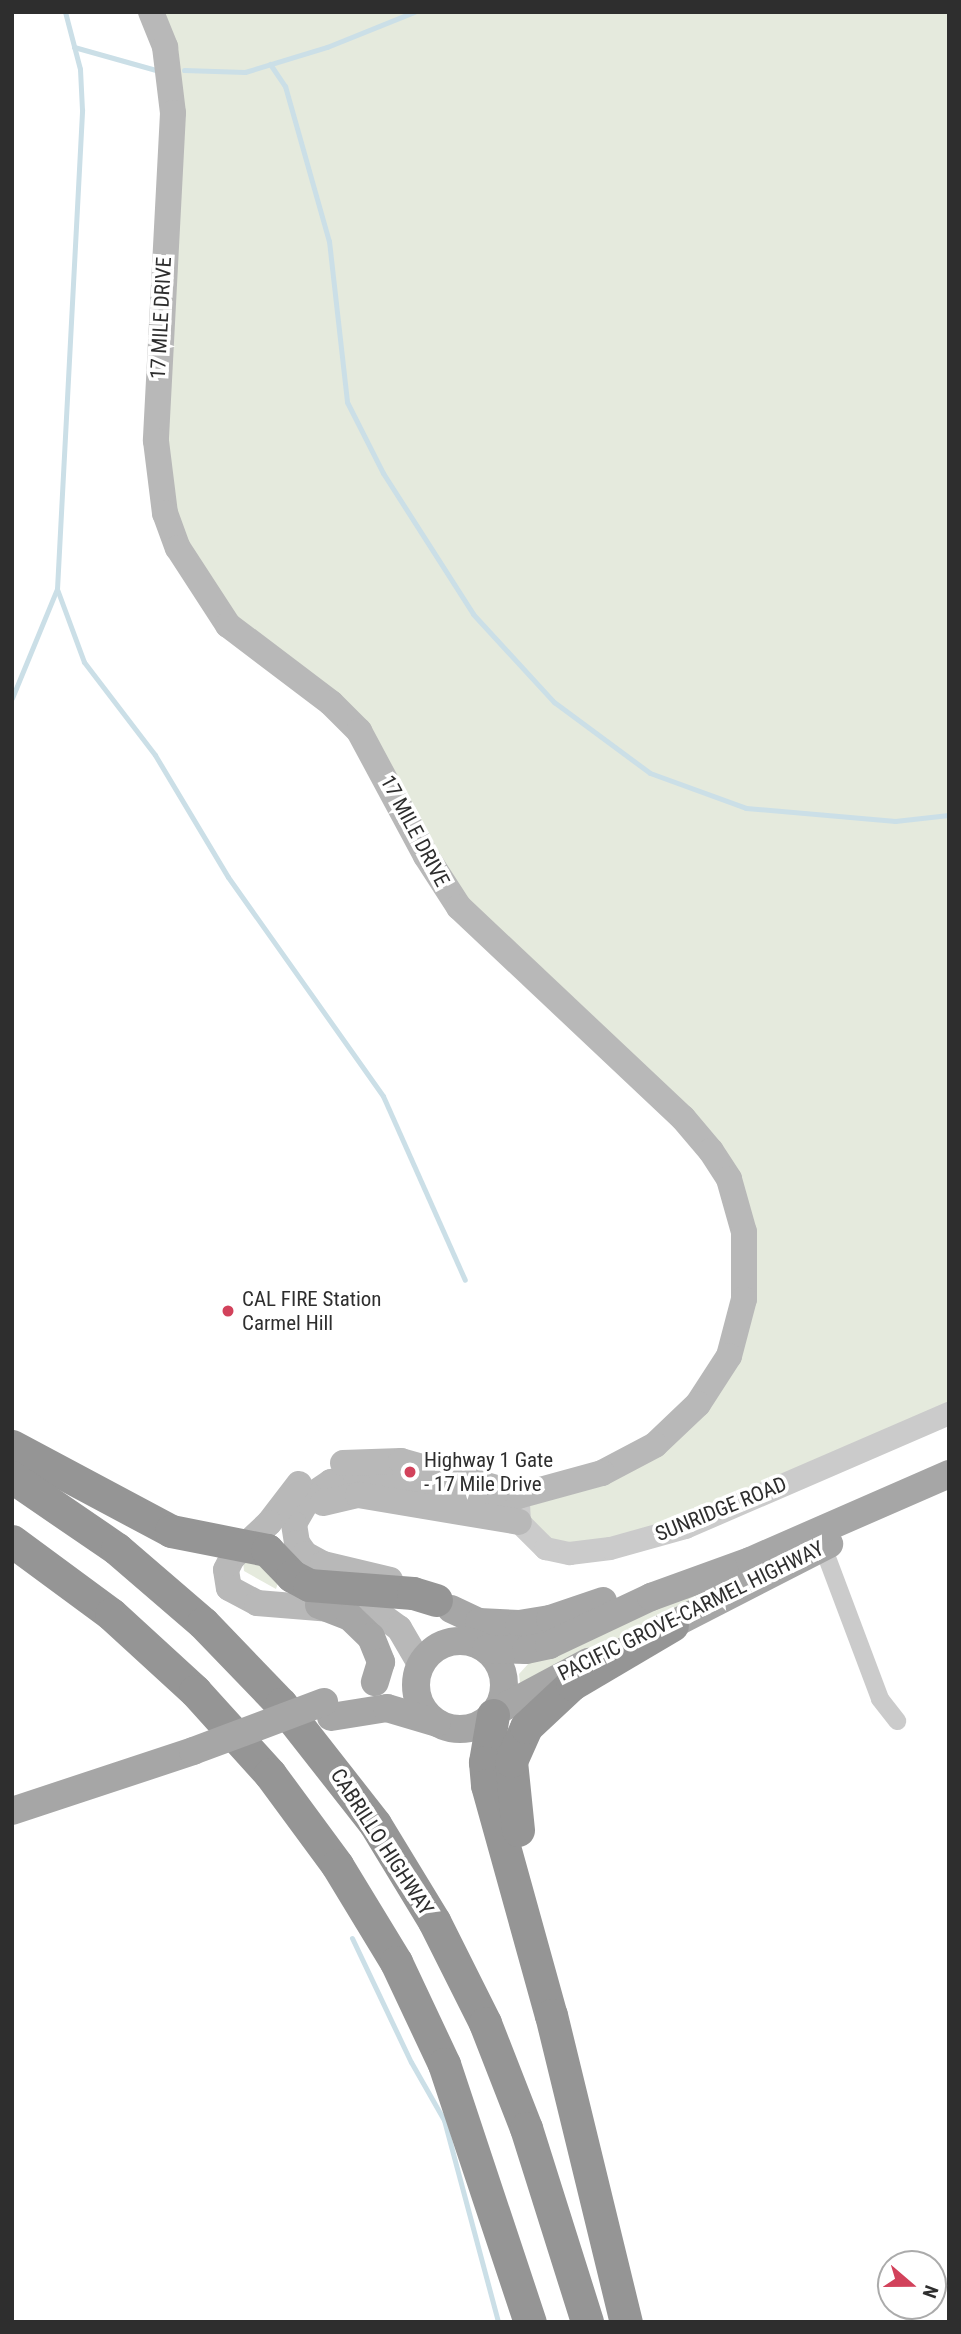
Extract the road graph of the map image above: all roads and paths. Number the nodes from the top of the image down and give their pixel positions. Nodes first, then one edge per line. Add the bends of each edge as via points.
1 (151, 12) edge
2 (949, 1413) edge
3 (12, 1446) edge
4 (949, 1474) edge
5 (12, 1477) edge
6 (921, 1487) junction
7 (518, 1509) junction
8 (12, 1541) edge
9 (246, 1544) junction
10 (823, 1547) junction
11 (12, 1549) edge
12 (51, 1568) junction
13 (687, 1583) junction
14 (319, 1605) junction
15 (444, 1605) junction
16 (672, 1625) junction
17 (482, 1647) junction
18 (419, 1667) junction
19 (374, 1682) junction
20 (327, 1709) junction
21 (494, 1713) junction
22 (897, 1721) dead end
23 (437, 1723) junction
24 (12, 1811) edge
25 (551, 2015) junction
26 (530, 2322) edge
27 (587, 2322) edge
28 (626, 2322) edge

1 - 7 main road, 17 MILE DRIVE via 165,47 173,113 156,441 165,513 178,548 228,625 331,703 359,731 459,907 704,1143 729,1179 744,1232 747,1266 738,1328 715,1382 698,1404 655,1445 632,1459
2 - 7 street, SUNRIDGE ROAD via 647,1540 560,1553 538,1544
3 - 9 highway via 171,1531 207,1542
4 - 6 main road, PACIFIC GROVE-CARMEL HIGHWAY
5 - 27 highway, CABRILLO HIGHWAY via 117,1549 212,1632 298,1724 375,1824 434,1921 485,2023 526,2128
6 - 10 main road, PACIFIC GROVE-CARMEL HIGHWAY
6 - 13 main road, PACIFIC GROVE-CARMEL HIGHWAY via 750,1561
7 - 9 main road via 433,1468 358,1460 307,1478
7 - 15 main road, 17 MILE DRIVE via 376,1478 348,1477 324,1486 304,1502 294,1524 300,1550 317,1562 407,1584
8 - 12 highway
9 - 14 main road via 226,1570 233,1592 257,1602
9 - 15 highway via 267,1550 292,1576 309,1585 413,1593
10 - 16 main road, PACIFIC GROVE-CARMEL HIGHWAY
10 - 22 street via 880,1699
11 - 12 highway
12 - 26 highway via 139,1639 221,1718 293,1804 358,1896 444,2064
13 - 15 main road via 632,1592 530,1623 488,1624
13 - 17 main road, PACIFIC GROVE-CARMEL HIGHWAY via 549,1645 526,1650
14 - 18 main road via 384,1616 399,1628
14 - 19 main road via 350,1617 372,1637 381,1662
15 - 17 main road, 17 MILE DRIVE via 467,1622
16 - 21 main road, PACIFIC GROVE-CARMEL HIGHWAY via 566,1672
16 - 25 highway via 562,1691 526,1727 515,1748 513,1796
17 - 18 main road via 445,1644
17 - 21 main road via 503,1676 503,1694
18 - 19 main road
18 - 23 main road via 418,1701
19 - 20 main road
20 - 23 main road via 387,1708
20 - 24 main road, bridge
21 - 23 main road via 467,1729
21 - 25 highway via 485,1762 487,1785
25 - 28 highway

